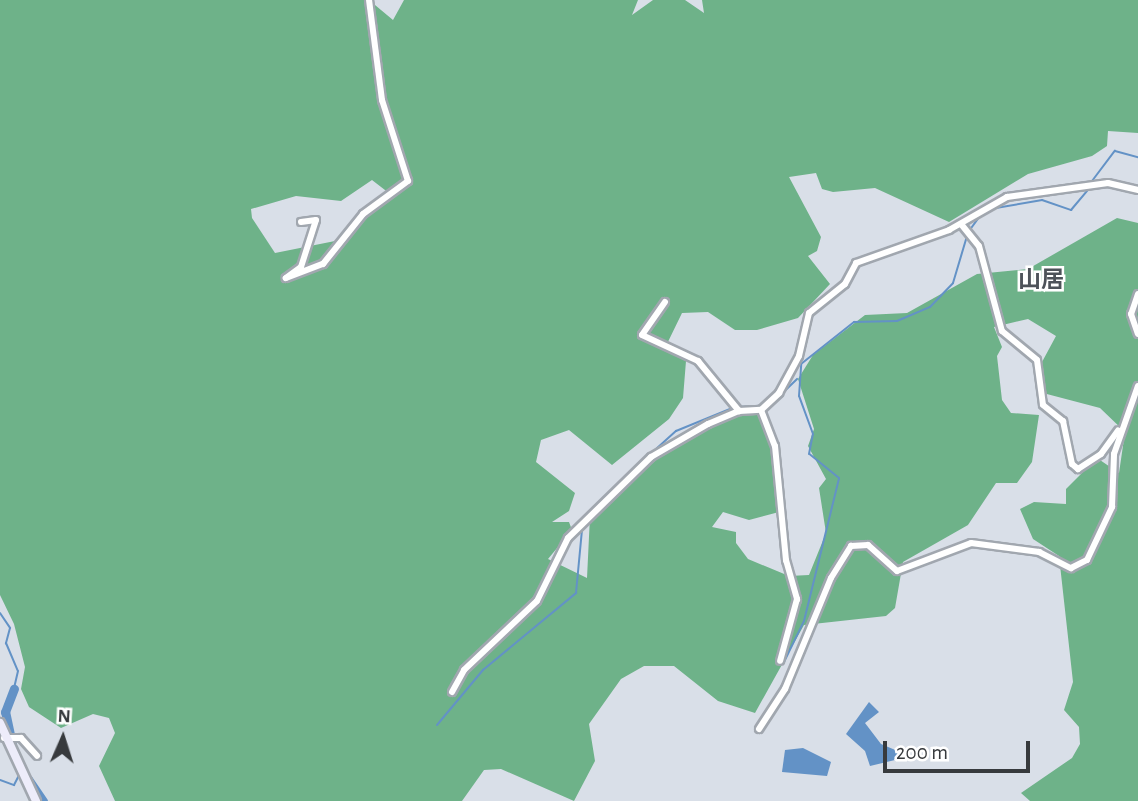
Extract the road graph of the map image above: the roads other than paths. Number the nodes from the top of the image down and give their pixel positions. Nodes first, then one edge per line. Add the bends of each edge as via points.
1 (369, 0) edge
2 (1138, 190) edge
3 (301, 222) dead end
4 (961, 224) junction
5 (1138, 294) edge
6 (665, 302) dead end
7 (1138, 334) edge
8 (1138, 386) edge
9 (761, 410) junction
10 (739, 411) junction
11 (1120, 430) junction
12 (780, 660) dead end
13 (452, 692) dead end
14 (0, 723) edge
15 (759, 729) dead end
16 (4, 738) junction
17 (37, 756) dead end
18 (36, 801) edge

1 - 3 street via 382,100 408,181 363,215 323,264 286,278 301,267 316,220
2 - 4 street via 1108,183 1007,197
4 - 9 street via 856,264 845,284 809,313 793,372
4 - 11 street via 979,246 1002,331 1037,360 1042,405 1063,421 1072,464 1077,469 1101,454
5 - 7 street via 1131,314
6 - 10 street via 642,335 698,361
8 - 11 street
9 - 10 street
9 - 12 street via 775,446 786,560 797,599
10 - 13 street via 663,447 605,502 554,556 537,601 464,670
11 - 15 street via 1112,507 1079,566 1059,565 1039,552 971,543 897,571 868,545 851,546 831,578 785,690
14 - 16 main road
16 - 17 street via 21,738
16 - 18 main road

